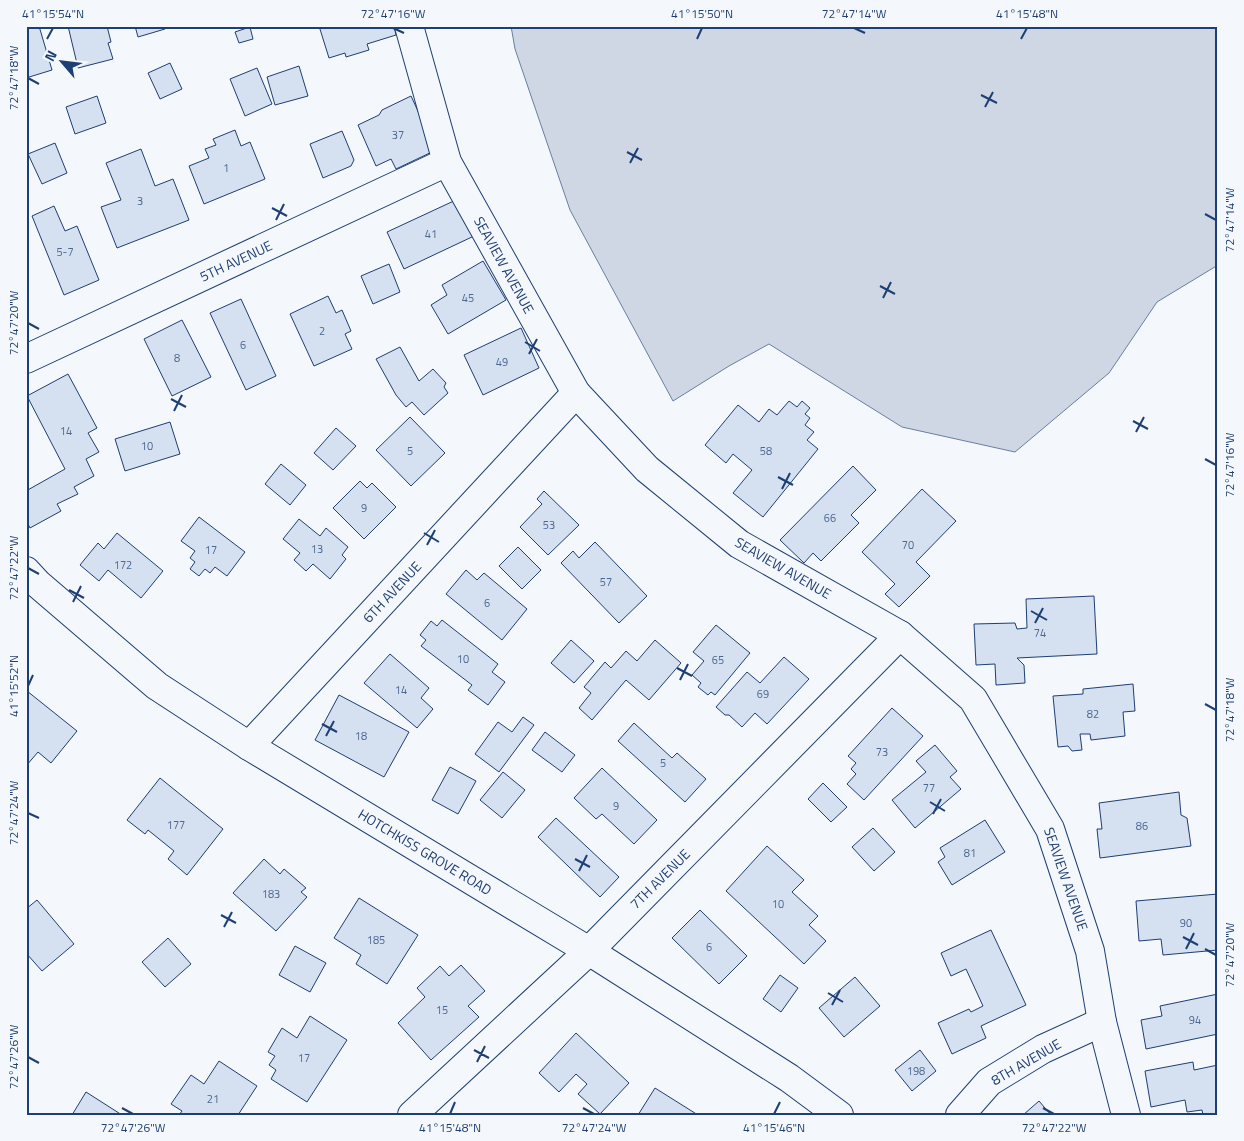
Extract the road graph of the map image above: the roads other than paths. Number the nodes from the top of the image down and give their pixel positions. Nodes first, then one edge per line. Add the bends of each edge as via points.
1 (409, 26) edge
2 (447, 162) junction
3 (26, 359) edge
4 (576, 393) junction
5 (26, 571) edge
6 (900, 635) junction
7 (250, 746) junction
8 (589, 951) junction
9 (1102, 1022) junction
10 (412, 1115) edge
11 (839, 1115) edge
12 (960, 1115) edge
13 (1126, 1115) edge

1 - 2 street, SEAVIEW AVENUE
2 - 3 street, 5TH AVENUE
2 - 4 street, SEAVIEW AVENUE
4 - 6 street, SEAVIEW AVENUE via 647,469 738,544
4 - 7 street, 6TH AVENUE
5 - 7 street, HOTCHKISS GROVE ROAD via 157,686
6 - 8 street, 7TH AVENUE
6 - 9 street, SEAVIEW AVENUE via 972,699 1050,829 1090,951
7 - 8 street, HOTCHKISS GROVE ROAD
8 - 10 street, 7TH AVENUE
8 - 11 street, HOTCHKISS GROVE ROAD via 788,1078
9 - 12 street, 8TH AVENUE via 1043,1049 989,1082
9 - 13 street, SEAVIEW AVENUE

